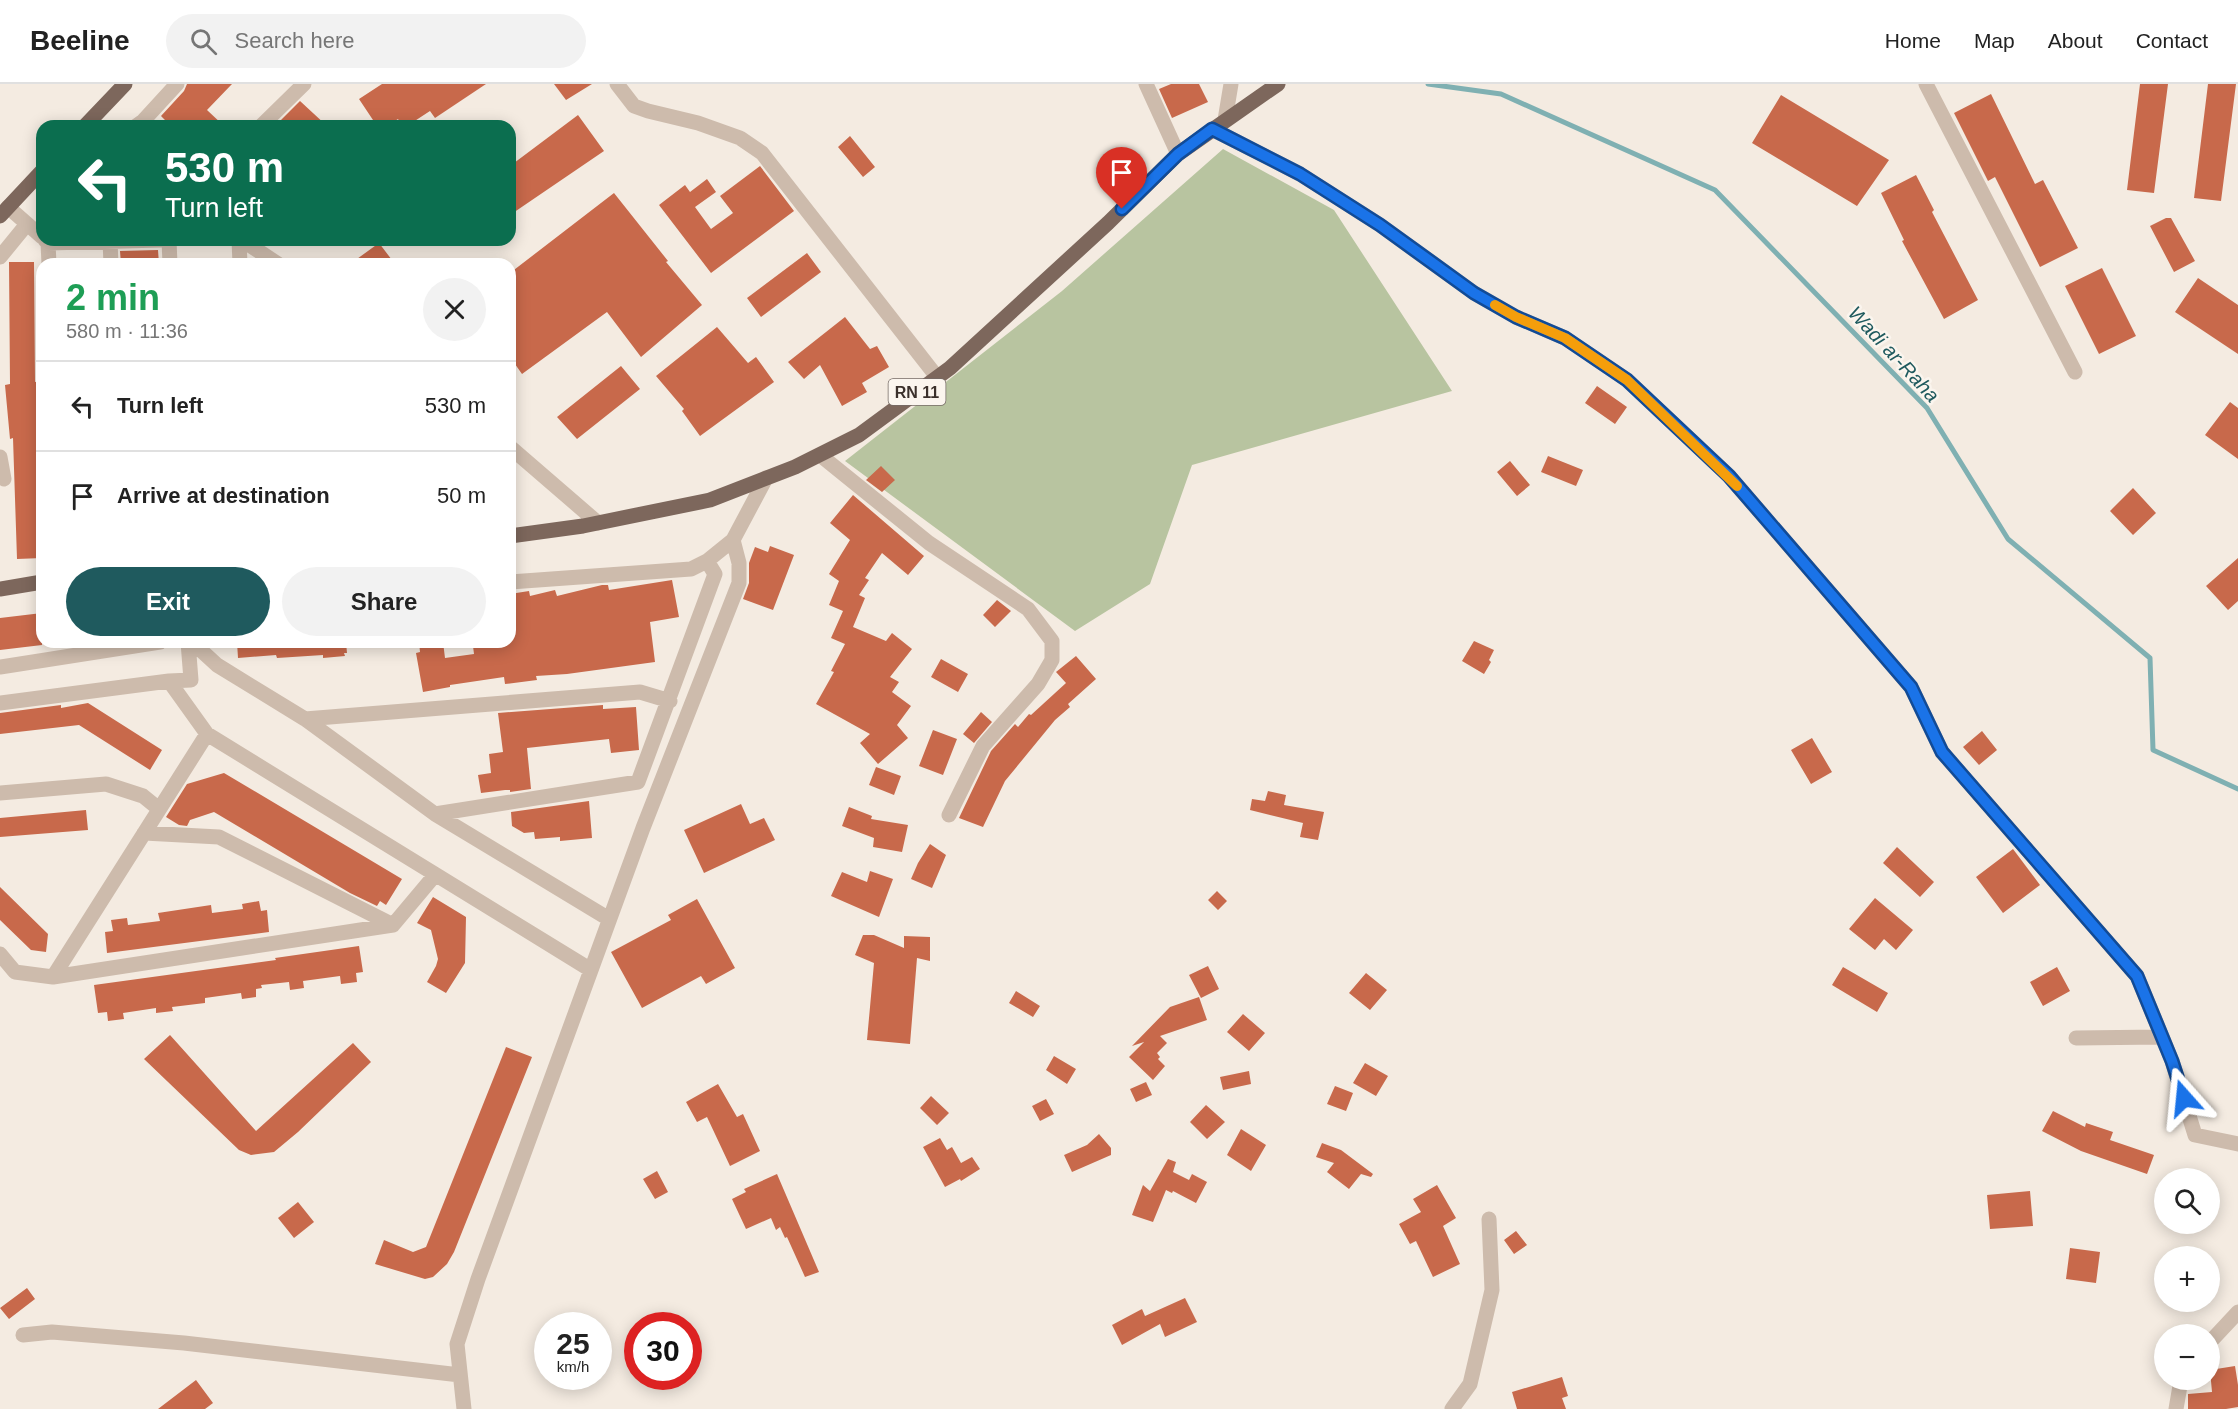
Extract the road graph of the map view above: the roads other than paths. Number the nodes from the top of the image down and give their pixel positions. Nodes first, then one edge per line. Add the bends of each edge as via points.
1 (125, 84) edge
2 (177, 84) edge
3 (304, 84) edge
4 (617, 84) edge
5 (1146, 84) edge
6 (1231, 84) edge
7 (1278, 84) edge
8 (1926, 84) edge
9 (91, 120) edge
10 (146, 120) edge
11 (267, 120) edge
12 (1219, 125) junction
13 (1178, 154) junction
14 (36, 177) edge
15 (4, 211) edge
16 (27, 224) junction
17 (36, 232) edge
18 (250, 246) edge
19 (0, 257) edge
20 (269, 258) edge
21 (2074, 372) dead end
22 (937, 377) junction
23 (516, 452) edge
24 (820, 455) junction
25 (0, 456) edge
26 (766, 478) junction
27 (4, 479) dead end
28 (598, 524) junction
29 (516, 535) edge
30 (733, 540) junction
31 (707, 561) junction
32 (740, 563) junction
33 (516, 582) edge
34 (36, 583) edge
35 (0, 589) edge
36 (122, 648) edge
37 (190, 648) edge
38 (197, 648) edge
39 (0, 667) edge
40 (168, 681) junction
41 (670, 701) junction
42 (0, 703) edge
43 (305, 719) junction
44 (207, 734) junction
45 (0, 793) edge
46 (159, 809) junction
47 (435, 814) junction
48 (949, 815) dead end
49 (144, 833) junction
50 (435, 875) junction
51 (609, 919) junction
52 (393, 925) junction
53 (0, 954) edge
54 (591, 970) junction
55 (53, 977) junction
56 (2161, 1037) junction
57 (2076, 1038) dead end
58 (2235, 1139) edge
59 (1489, 1219) dead end
60 (2238, 1312) edge
61 (2220, 1331) edge
62 (23, 1335) dead end
63 (460, 1375) junction
64 (2179, 1390) edge
65 (464, 1409) edge
66 (1452, 1409) edge
67 (2176, 1409) edge

1 - 9 main road
2 - 10 street
3 - 11 street
4 - 22 street via 634,106 740,138 762,153
5 - 13 street
6 - 12 street
7 - 12 main road, RN 11
8 - 21 street
12 - 13 main road, RN 11
12 - 56 street via 1380,225 1474,293 1565,338 1627,380 1720,468 1911,687 1942,752 2137,976
13 - 22 main road, RN 11
14 - 15 main road
15 - 16 street
16 - 17 street
16 - 19 street
18 - 20 street
22 - 24 main road, RN 11 via 859,435
23 - 28 street
24 - 26 main road, RN 11
24 - 48 street via 929,543 1028,609 1052,641 1053,660 1038,684 983,746
25 - 27 street
26 - 28 main road, RN 11 via 710,500
26 - 30 street
28 - 29 main road, RN 11
30 - 31 street
30 - 32 street
31 - 32 street
31 - 33 street via 690,569
31 - 41 street via 715,574
32 - 51 street via 739,583
34 - 35 main road
36 - 39 street
37 - 40 street via 191,680
38 - 43 street via 217,665
40 - 42 street
40 - 44 street
41 - 43 street via 640,692
41 - 47 street via 638,782
43 - 47 street
44 - 46 street
44 - 50 street
45 - 46 street via 106,784 143,796
46 - 49 street
47 - 51 street
49 - 52 street via 219,837
49 - 55 street
50 - 52 street
50 - 54 street
51 - 54 street
52 - 55 street
53 - 55 street via 15,972
54 - 63 street via 460,1333
56 - 57 street
56 - 58 street via 2195,1135
59 - 66 street via 1492,1290 1470,1384
60 - 61 street
62 - 63 street via 52,1332 173,1342
63 - 65 street
64 - 67 street

